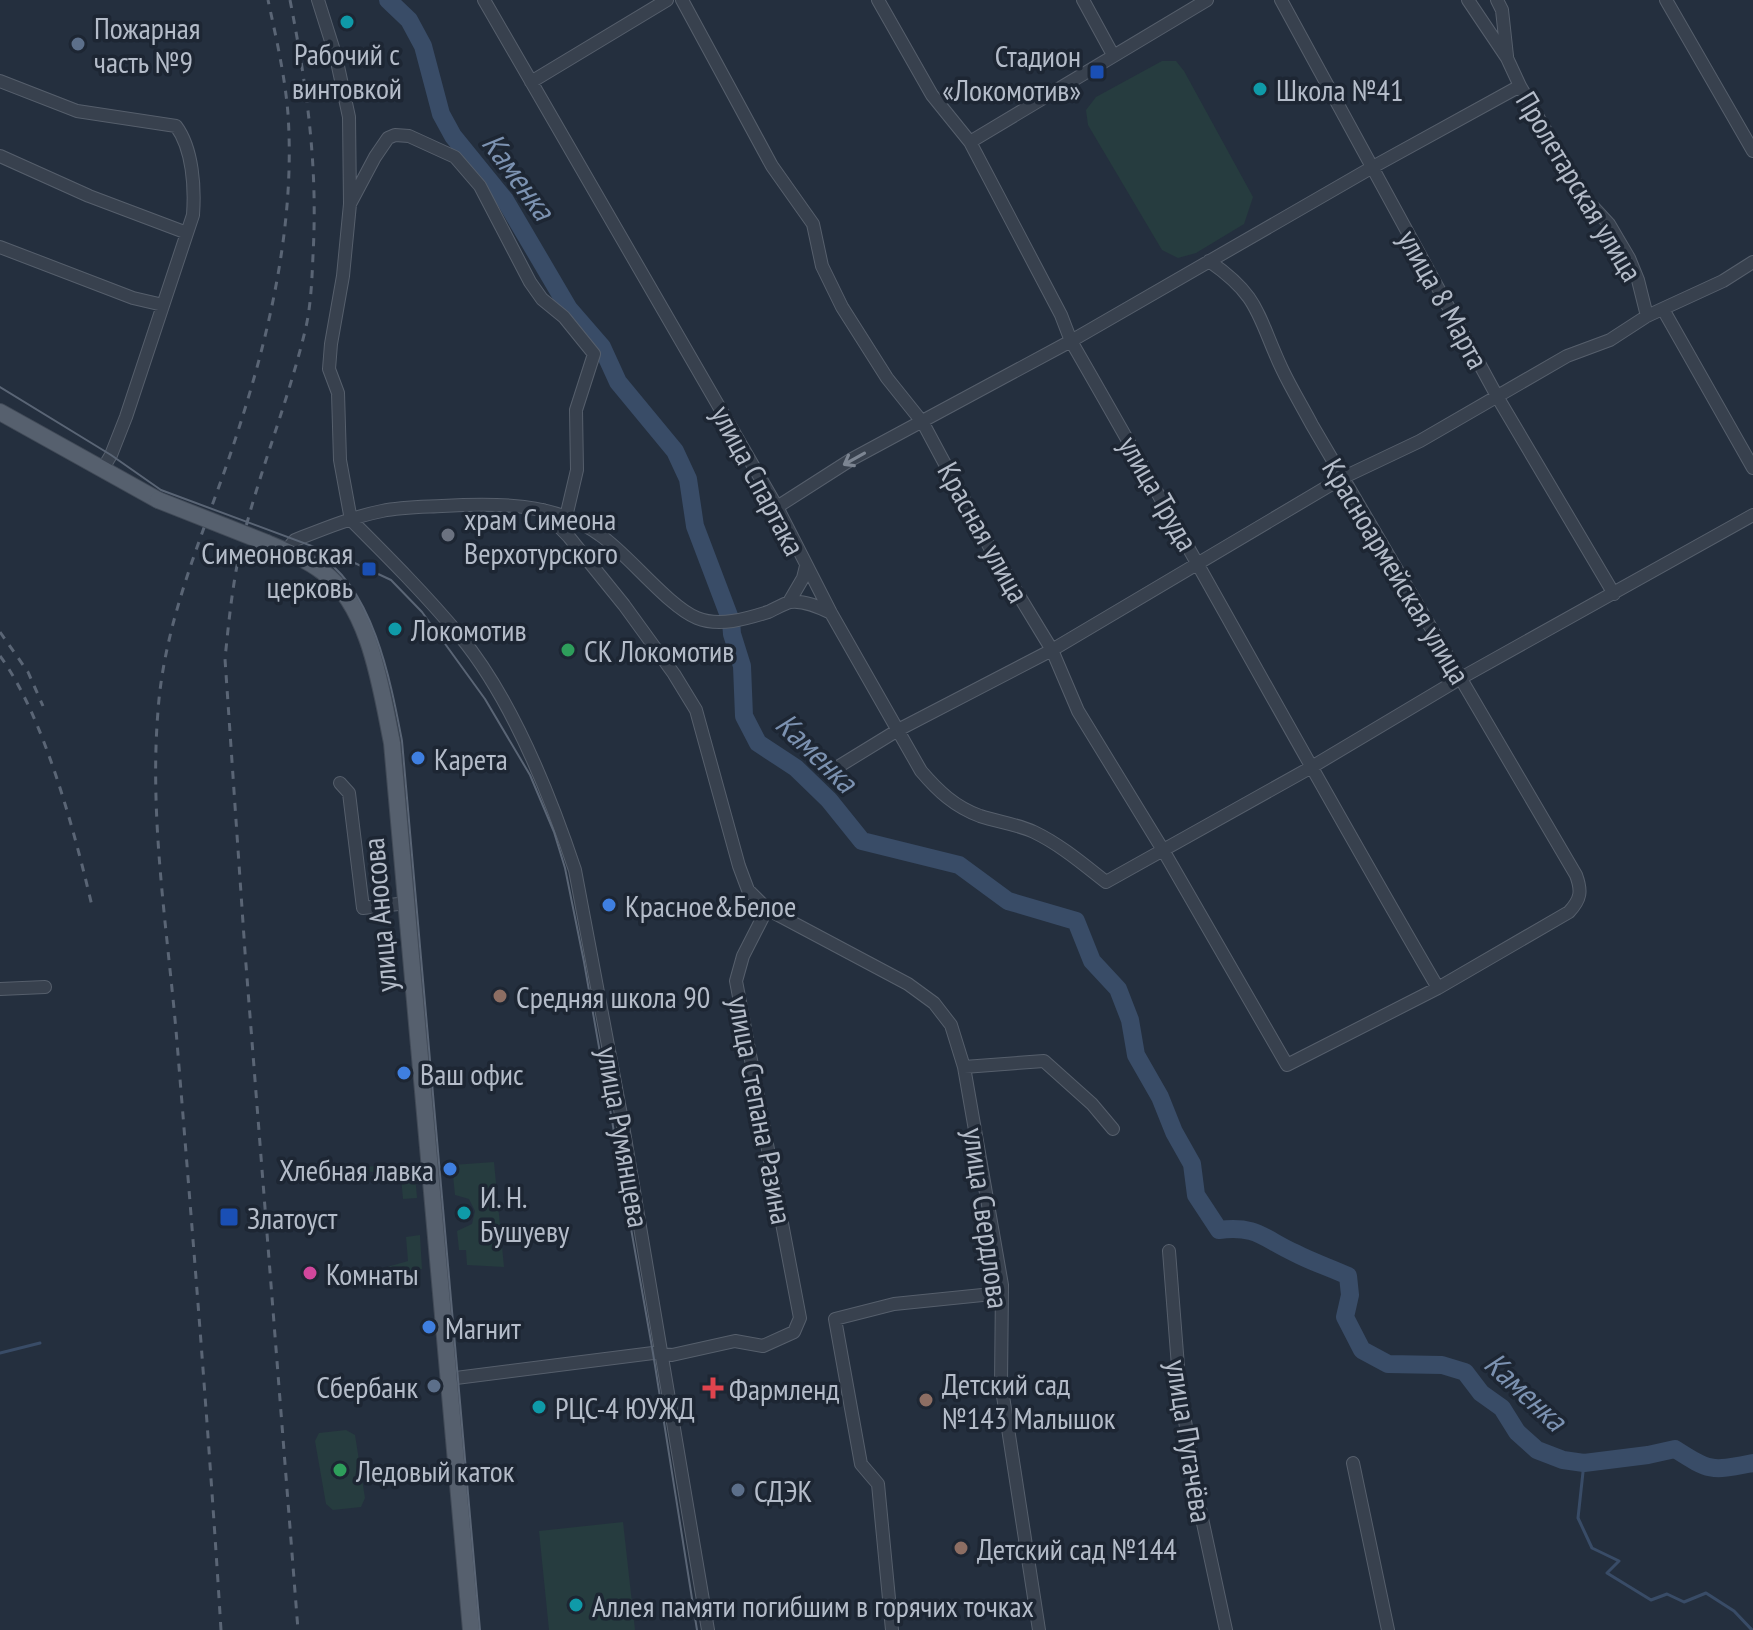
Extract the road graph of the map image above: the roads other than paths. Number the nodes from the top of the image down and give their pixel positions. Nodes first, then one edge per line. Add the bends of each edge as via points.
1 (318, 0) edge
2 (484, 0) edge
3 (667, 0) edge
4 (682, 0) edge
5 (878, 0) edge
6 (1083, 0) edge
7 (1207, 0) edge
8 (1281, 0) edge
9 (1468, 0) edge
10 (1497, 0) edge
11 (1666, 0) edge
12 (1113, 55) junction
13 (1507, 58) junction
14 (0, 81) edge
15 (531, 82) junction
16 (1520, 86) junction
17 (970, 142) junction
18 (1753, 151) edge
19 (0, 156) edge
20 (1371, 168) junction
21 (350, 204) junction
22 (187, 233) junction
23 (0, 247) edge
24 (1209, 261) junction
25 (1753, 262) edge
26 (163, 305) junction
27 (1664, 311) junction
28 (1647, 316) junction
29 (1071, 341) junction
30 (1498, 398) junction
31 (0, 412) edge
32 (923, 423) junction
33 (1753, 468) edge
34 (102, 470) junction
35 (1342, 478) junction
36 (777, 507) junction
37 (543, 510) junction
38 (1753, 515) edge
39 (566, 517) junction
40 (351, 520) junction
41 (286, 551) junction
42 (1199, 563) junction
43 (806, 566) junction
44 (1614, 594) junction
45 (789, 602) junction
46 (831, 613) junction
47 (1052, 650) junction
48 (1461, 678) junction
49 (898, 730) junction
50 (836, 768) dead end
51 (1310, 768) junction
52 (340, 783) dead end
53 (1163, 850) junction
54 (407, 903) junction
55 (767, 909) junction
56 (45, 987) dead end
57 (1438, 988) junction
58 (0, 989) edge
59 (964, 1067) junction
60 (1113, 1129) dead end
61 (1169, 1251) dead end
62 (1002, 1293) junction
63 (662, 1354) junction
64 (448, 1379) junction
65 (1353, 1463) dead end
66 (471, 1630) edge
67 (708, 1630) edge
68 (892, 1630) edge
69 (1039, 1630) edge
70 (1226, 1630) edge
71 (1388, 1630) edge

1 - 21 street via 349,117
2 - 15 street, улица Спартака
3 - 15 street
4 - 32 street, Красная улица via 772,166 813,224 822,266 842,307
5 - 17 street, улица Труда via 932,95
6 - 12 street
7 - 12 street
8 - 20 street, улица 8 Марта
9 - 13 street, Пролетарская улица
10 - 13 street, Пролетарская улица
11 - 18 street
12 - 17 street
13 - 16 street, Пролетарская улица
14 - 22 street via 77,111 176,126 185,139 194,198
15 - 36 street, улица Спартака
16 - 20 street
16 - 28 street, Пролетарская улица via 1584,197 1609,224 1629,258
17 - 29 street, улица Труда
19 - 22 street
20 - 24 street
20 - 30 street, улица 8 Марта
21 - 39 street via 375,157 395,135 429,143 455,157 480,186 530,282 594,354 576,410 577,470
21 - 40 street via 329,369 338,393 340,460
22 - 26 street
23 - 26 street
24 - 29 street
24 - 35 street, Красноармейская улица via 1253,302 1281,367
25 - 27 street
26 - 34 street via 118,439
27 - 28 street
27 - 33 street, Пролетарская улица
28 - 30 street
29 - 32 street
29 - 42 street, улица Труда
30 - 35 street
30 - 44 street, улица 8 Марта
31 - 34 main road, улица Аносова
32 -> 36 street via 852,459
32 - 47 street, Красная улица
34 - 41 main road, улица Аносова, bridge via 158,500
35 - 42 street
35 - 48 street, Красноармейская улица
36 - 43 street, улица Спартака
37 - 39 street
37 - 40 street via 496,503 380,511
37 - 55 street via 624,605 696,710 739,866 748,890
38 - 44 street
39 - 45 street via 599,533 695,617 712,622 749,617
40 - 41 street via 295,540
40 - 63 street, улица Румянцева via 460,636 489,676 515,721 563,833 589,936
41 - 54 main road, улица Аносова via 331,579 345,593 363,628 392,743
42 - 47 street
42 - 51 street, улица Труда
43 - 45 street
43 - 46 street, улица Спартака
44 - 48 street
45 - 46 street
46 - 49 street, улица Спартака
47 - 49 street
47 - 53 street, Красная улица via 1078,711
48 - 51 street
48 - 57 street, Красноармейская улица via 1581,889 1569,912
49 - 50 street
49 - 53 street, улица Спартака via 921,771 953,803 1035,832 1106,882
51 - 53 street
51 - 57 street, улица Труда
52 - 54 street via 349,793 363,908
53 - 57 street, Красная улица via 1287,1065
54 - 64 main road, улица Аносова
55 - 59 street, улица Свердлова via 934,1003 951,1025
55 - 63 street, улица Степана Разина via 736,981 800,1318 794,1332 763,1346 735,1341
56 - 58 street
59 - 60 street via 1044,1061
59 - 62 street, улица Свердлова
61 - 70 street, улица Пугачёва via 1180,1392
62 - 68 street via 894,1304 835,1319 861,1464 878,1484
62 - 69 street, улица Свердлова via 1001,1383
63 - 64 street
63 - 67 street, улица Румянцева
64 - 66 main road, улица Аносова
65 - 71 street

